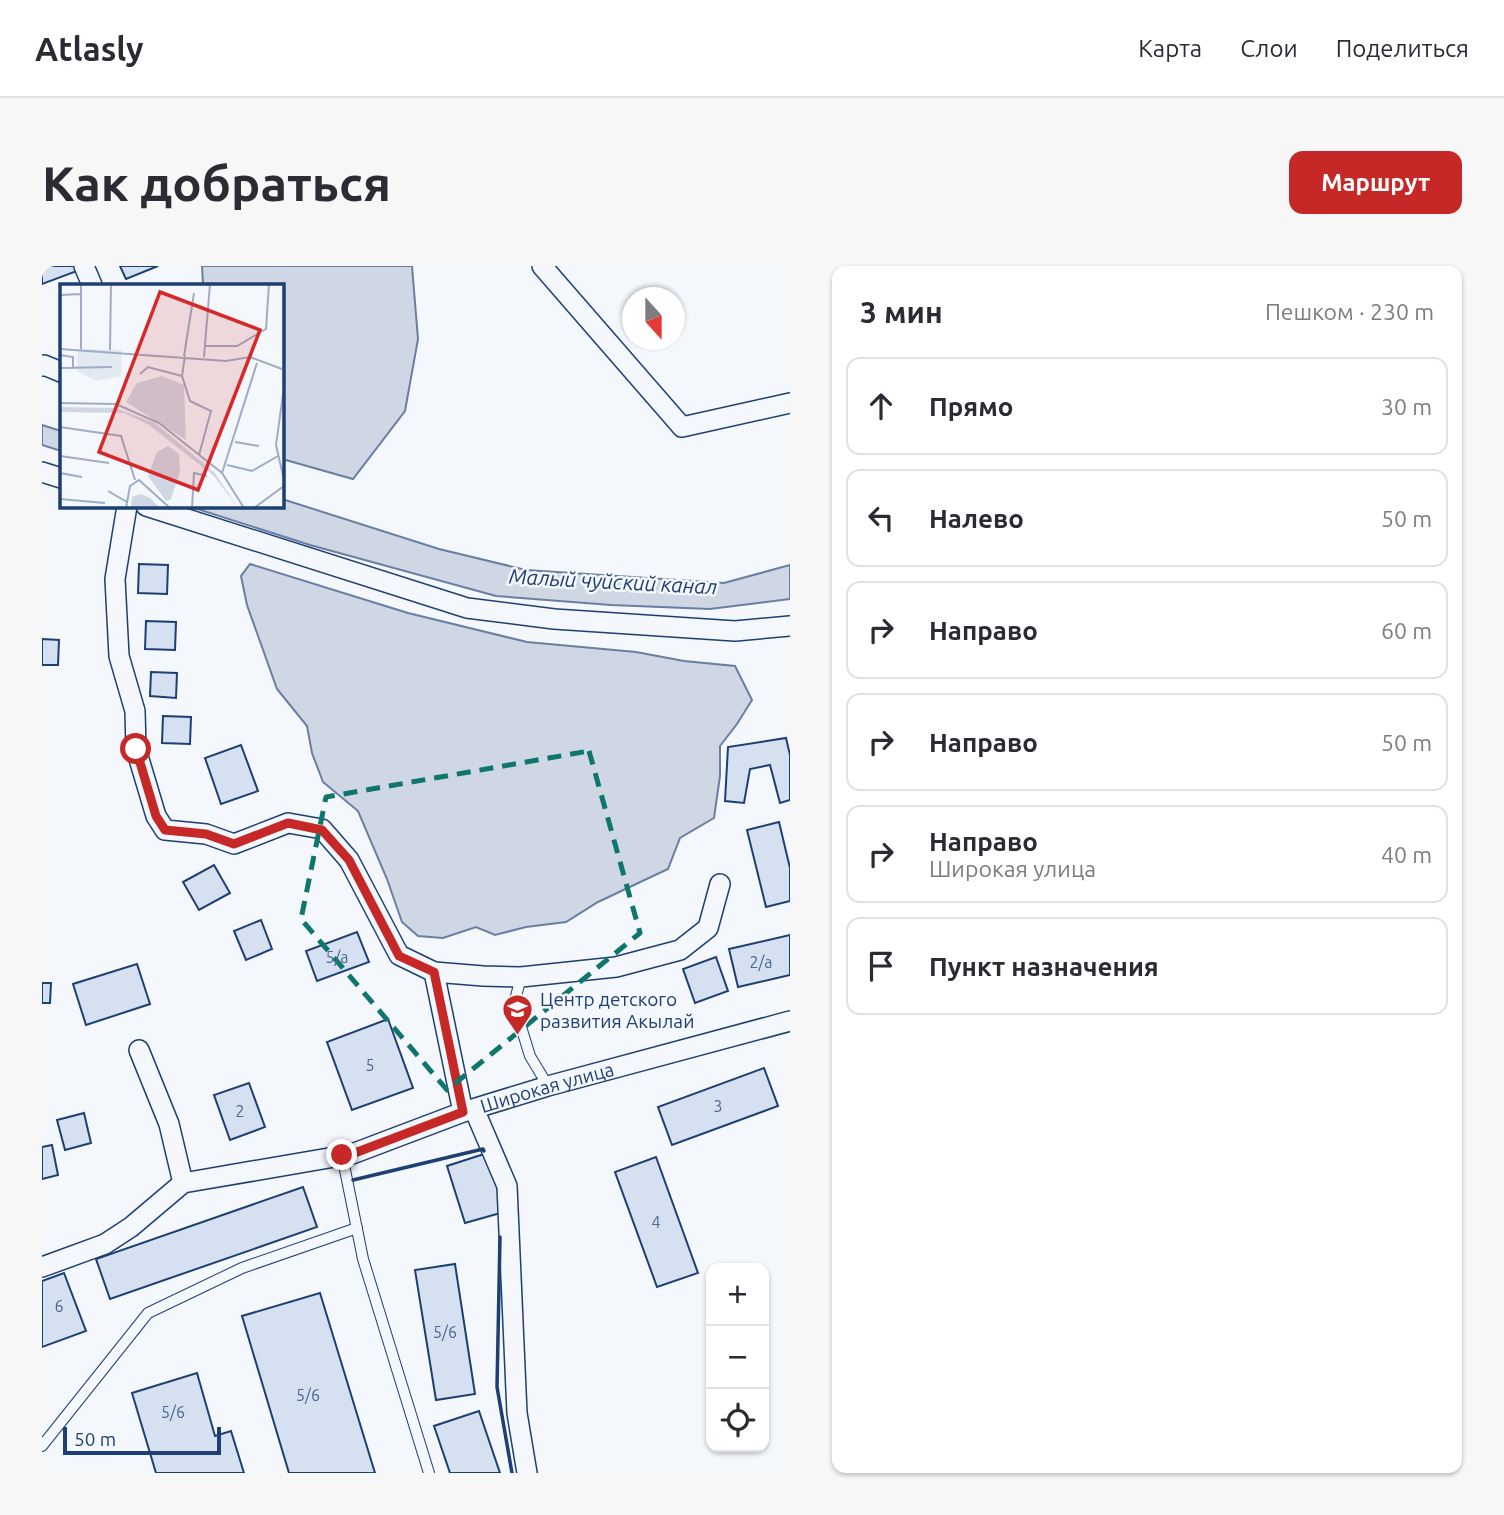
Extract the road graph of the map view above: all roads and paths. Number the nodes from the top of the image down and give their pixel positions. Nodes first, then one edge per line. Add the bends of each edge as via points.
1 (84, 266) edge
2 (542, 266) edge
3 (92, 284) edge
4 (42, 366) edge
5 (60, 372) edge
6 (790, 403) edge
7 (42, 472) edge
8 (60, 478) edge
9 (127, 508) edge
10 (152, 508) edge
11 (790, 626) edge
12 (720, 884) dead end
13 (434, 972) junction
14 (522, 977) junction
15 (790, 1021) edge
16 (139, 1050) dead end
17 (548, 1086) junction
18 (468, 1110) junction
19 (342, 1155) junction
20 (183, 1183) junction
21 (357, 1227) junction
22 (42, 1267) edge
23 (42, 1446) edge
24 (429, 1473) edge
25 (527, 1473) edge

1 - 3 street
2 - 6 street via 682,426
4 - 5 street
7 - 8 street
9 - 13 street via 115,579 119,656 135,711 136,749 156,816 165,830 206,834 234,844 288,823 322,830 349,860 399,956
10 - 11 street via 467,608 554,619 735,631
12 - 14 street via 708,929 680,950 616,967
13 - 14 street
13 - 18 street
14 - 17 lane via 514,1004 530,1056
15 - 17 street, Широкая улица
16 - 20 street via 169,1124
17 - 18 street, Широкая улица
18 - 19 street, Широкая улица
18 - 25 street via 506,1186 517,1413
19 - 20 street, Широкая улица
19 - 21 lane
20 - 22 street via 105,1244
21 - 23 lane via 242,1268 148,1313
21 - 24 lane

